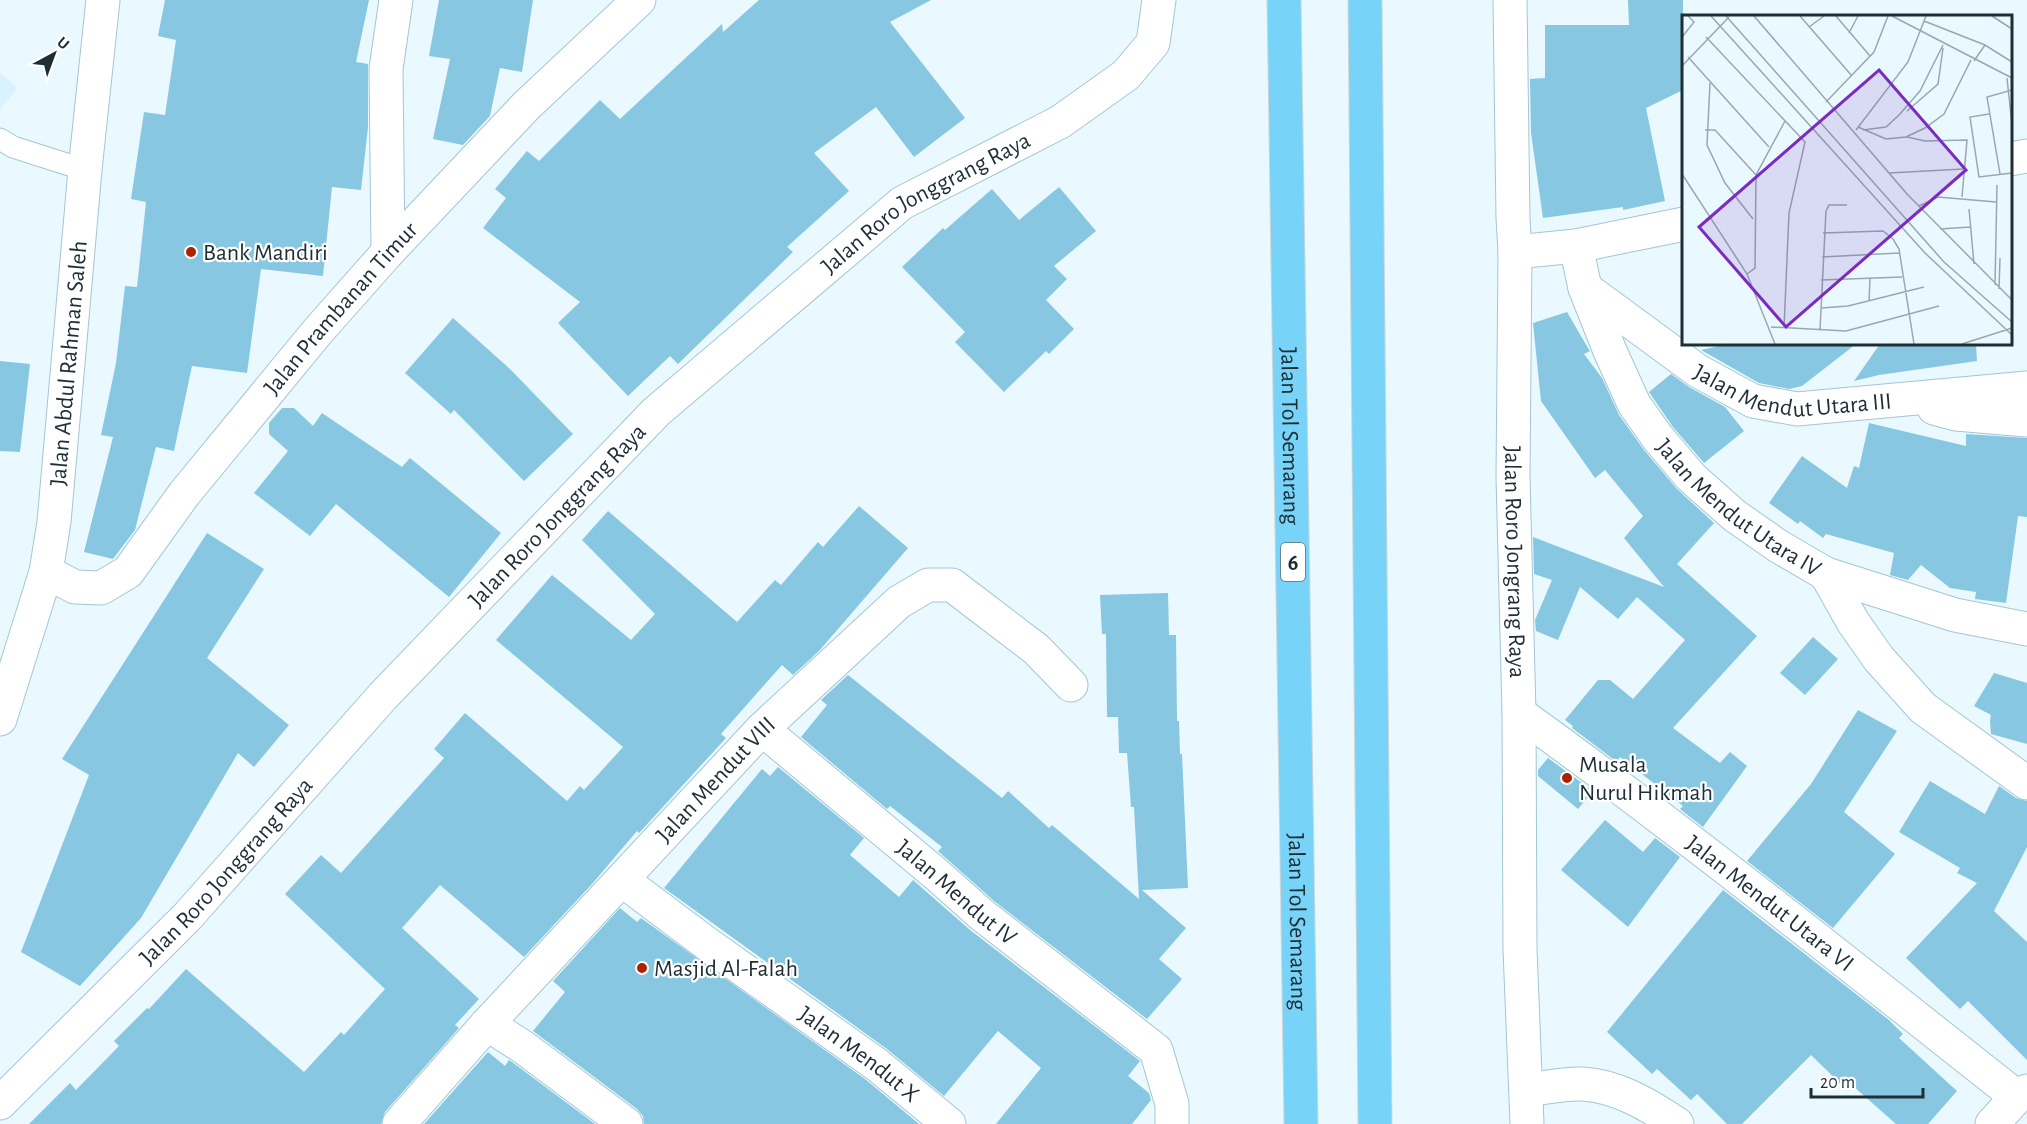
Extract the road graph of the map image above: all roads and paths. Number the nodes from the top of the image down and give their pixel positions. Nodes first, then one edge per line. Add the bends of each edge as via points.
1 (104, 0) edge
2 (396, 0) edge
3 (639, 0) edge
4 (1159, 0) edge
5 (1284, 0) edge
6 (1365, 0) edge
7 (1510, 0) edge
8 (0, 139) edge
9 (2027, 156) edge
10 (2012, 159) edge
11 (85, 170) junction
12 (1682, 224) edge
13 (1576, 246) junction
14 (388, 252) junction
15 (1515, 252) junction
16 (1585, 288) junction
17 (2027, 388) edge
18 (1904, 400) junction
19 (2027, 420) edge
20 (45, 572) junction
21 (1826, 574) junction
22 (2027, 629) edge
23 (1071, 685) dead end
24 (1519, 713) junction
25 (0, 719) edge
26 (762, 729) junction
27 (2027, 783) edge
28 (622, 880) junction
29 (487, 1024) junction
30 (1526, 1090) junction
31 (2022, 1094) edge
32 (0, 1103) edge
33 (399, 1124) edge
34 (626, 1124) edge
35 (949, 1124) edge
36 (1172, 1124) edge
37 (1301, 1124) edge
38 (1375, 1124) edge
39 (1527, 1124) edge
40 (1677, 1124) edge
41 (1992, 1124) edge

1 - 11 street, Jalan Abdul Rahman Saleh
2 - 14 street via 386,69
3 - 14 street, Jalan Prambanan Timur via 527,105
4 - 32 street, Jalan Roro Jonggrang Raya via 1153,43 1126,75 1060,122 902,203 656,412 383,696 187,917
5 - 37 highway, Jalan Tol Semarang / 6
6 - 38 highway
7 - 15 street, Jalan Roro Jongrang Raya
8 - 11 lane via 13,147
9 - 10 street
11 - 20 street, Jalan Abdul Rahman Saleh via 54,522
12 - 13 street
13 - 15 street
13 - 16 street, Jalan Mendut Utara IV
14 - 20 street, Jalan Prambanan Timur via 184,494 128,572 101,588 75,587
15 - 24 street, Jalan Roro Jongrang Raya via 1513,477
16 - 18 street, Jalan Mendut Utara III via 1698,370 1753,400 1797,409
16 - 21 street, Jalan Mendut Utara IV via 1634,404 1658,438 1691,477 1735,516
17 - 18 street, Jalan Mendut Utara III
18 - 19 street via 1956,414
20 - 25 street, Jalan Abdul Rahman Saleh
21 - 22 street, Jalan Mendut Utara IV via 1955,615
21 - 27 street via 1852,622 1923,708
23 - 26 street, Jalan Mendut VIII via 1036,649 951,585 928,585 899,602
24 - 30 street, Jalan Roro Jongrang Raya via 1520,949
24 - 31 street, Jalan Mendut Utara VI
26 - 28 street, Jalan Mendut VIII
26 - 36 street, Jalan Mendut IV via 982,915 1156,1050 1172,1104
28 - 29 street, Jalan Mendut VIII
28 - 35 street, Jalan Mendut X via 876,1064
29 - 33 street, Jalan Mendut VIII
29 - 34 street
30 - 39 street, Jalan Roro Jongrang Raya
30 - 40 street via 1582,1084 1613,1089
31 - 41 street

